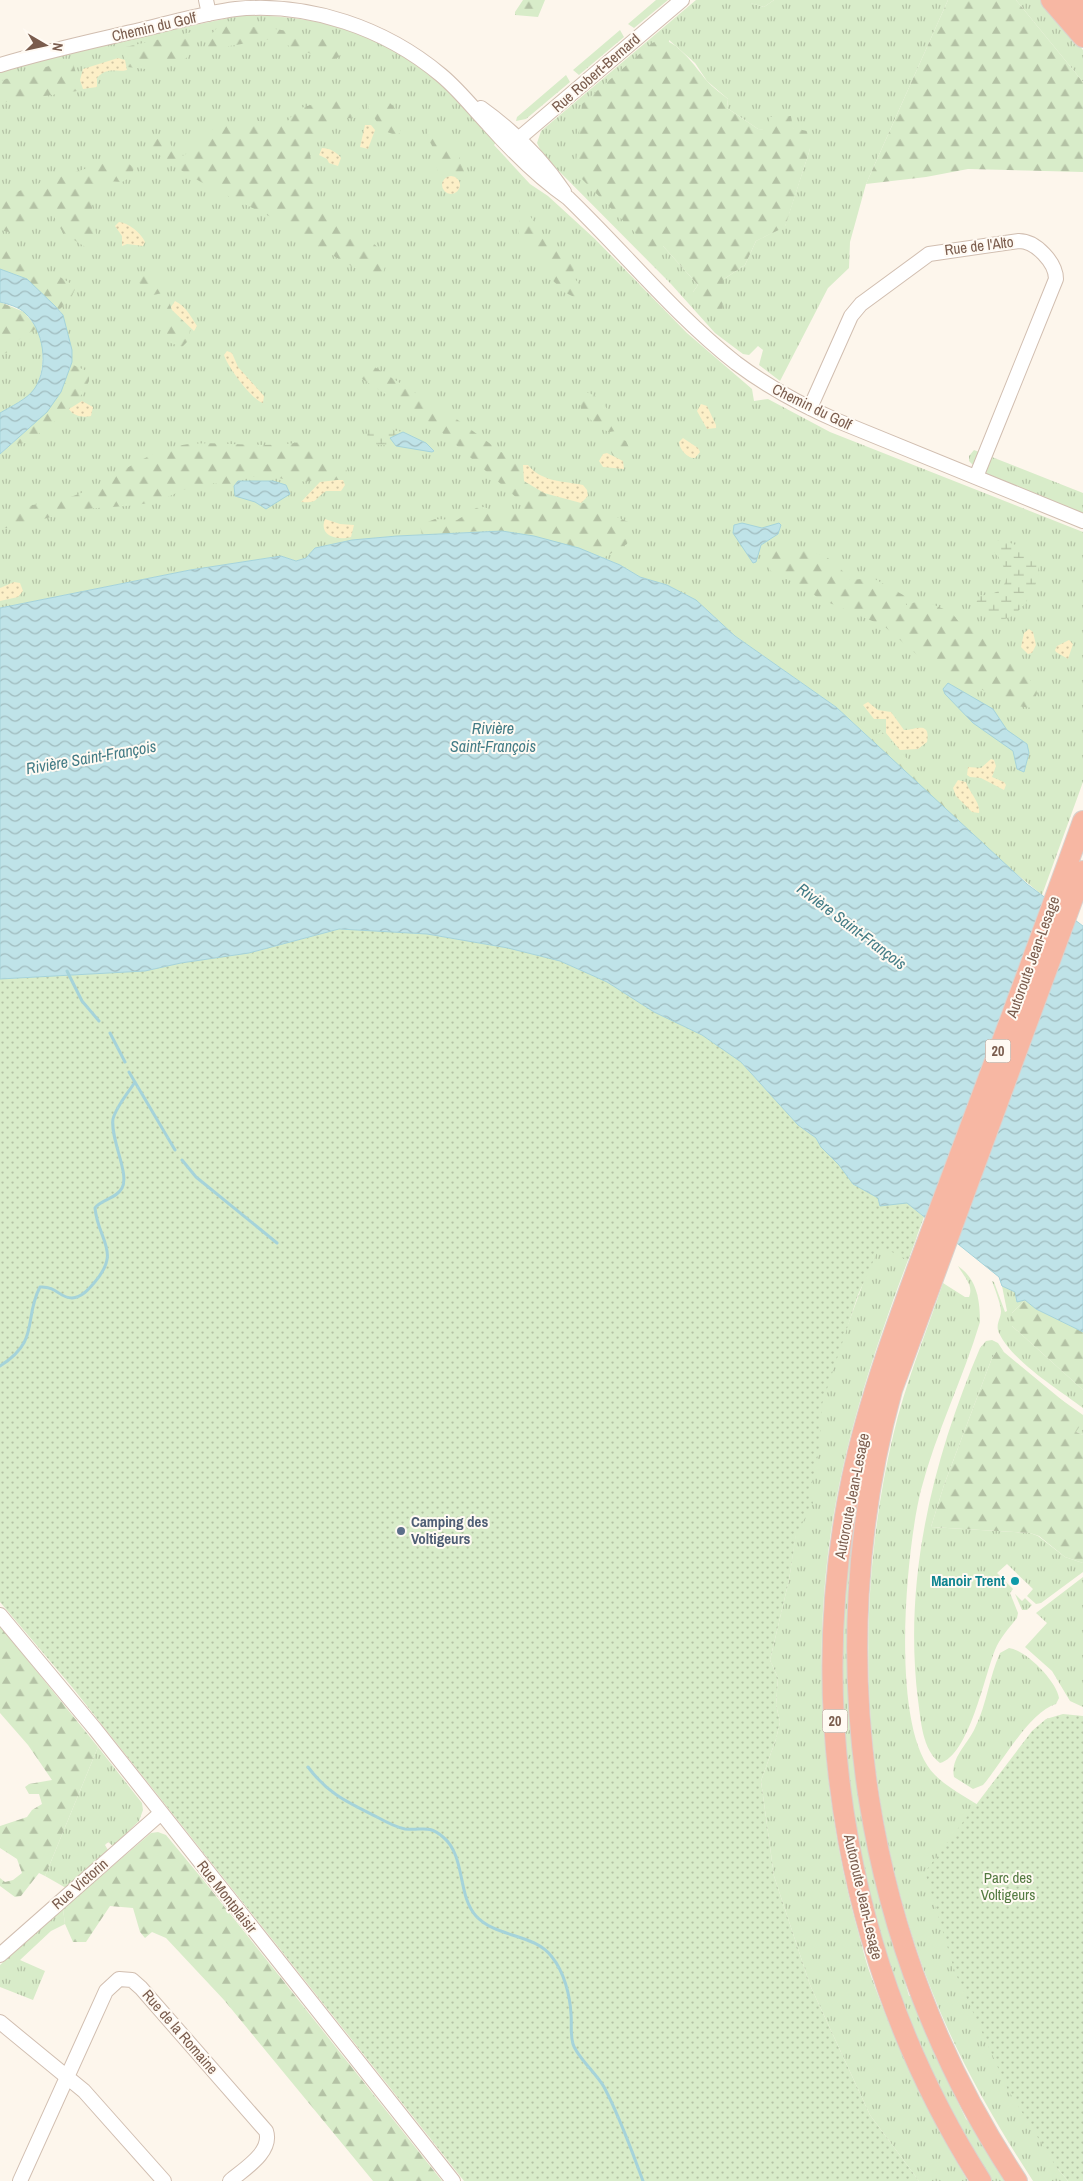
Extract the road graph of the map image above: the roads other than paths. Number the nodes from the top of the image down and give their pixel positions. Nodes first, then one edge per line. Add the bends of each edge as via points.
1 (682, 0) edge
2 (1051, 0) edge
3 (1072, 0) edge
4 (208, 7) edge
5 (1083, 12) edge
6 (1083, 37) edge
7 (0, 65) edge
8 (515, 143) junction
9 (810, 408) junction
10 (976, 477) junction
11 (1083, 520) edge
12 (1083, 821) edge
13 (1083, 871) edge
14 (932, 1252) junction
15 (0, 1615) edge
16 (161, 1814) junction
17 (0, 1955) edge
18 (0, 2022) edge
19 (67, 2078) junction
20 (20, 2181) edge
21 (164, 2181) edge
22 (230, 2181) edge
23 (453, 2181) edge
24 (981, 2181) edge
25 (1017, 2181) edge

1 - 8 street, Rue Robert-Bernard
2 - 6 highway
3 - 5 highway
4 - 7 street, Chemin du Golf
4 - 8 street, Chemin du Golf via 314,14 376,34 441,75 488,125
8 - 9 street, Chemin du Golf via 546,183 568,198 722,351 763,382
9 - 10 street, Chemin du Golf
9 - 10 street, Rue de l'Alto via 851,316 861,304 930,254 1019,241 1032,243 1053,269 1056,279
10 - 11 street, Chemin du Golf
12 - 14 highway, Autoroute Jean-Lesage / 20
13 - 14 highway, Autoroute Jean-Lesage / 20
14 - 24 highway, Autoroute Jean-Lesage / 20 via 878,1381 850,1487 836,1606 835,1717 850,1849 874,1949 919,2066
14 - 25 highway, Autoroute Jean-Lesage / 20 via 894,1385 874,1470 858,1611 860,1740 881,1866 911,1969 956,2075
15 - 16 street, Rue Montplaisir
16 - 17 street, Rue Victorin
16 - 23 street, Rue Montplaisir
18 - 19 street
19 - 20 street
19 - 21 street via 91,2099
19 - 22 street, Rue de la Romaine via 106,1991 119,1978 132,1980 266,2131 268,2142 264,2150

